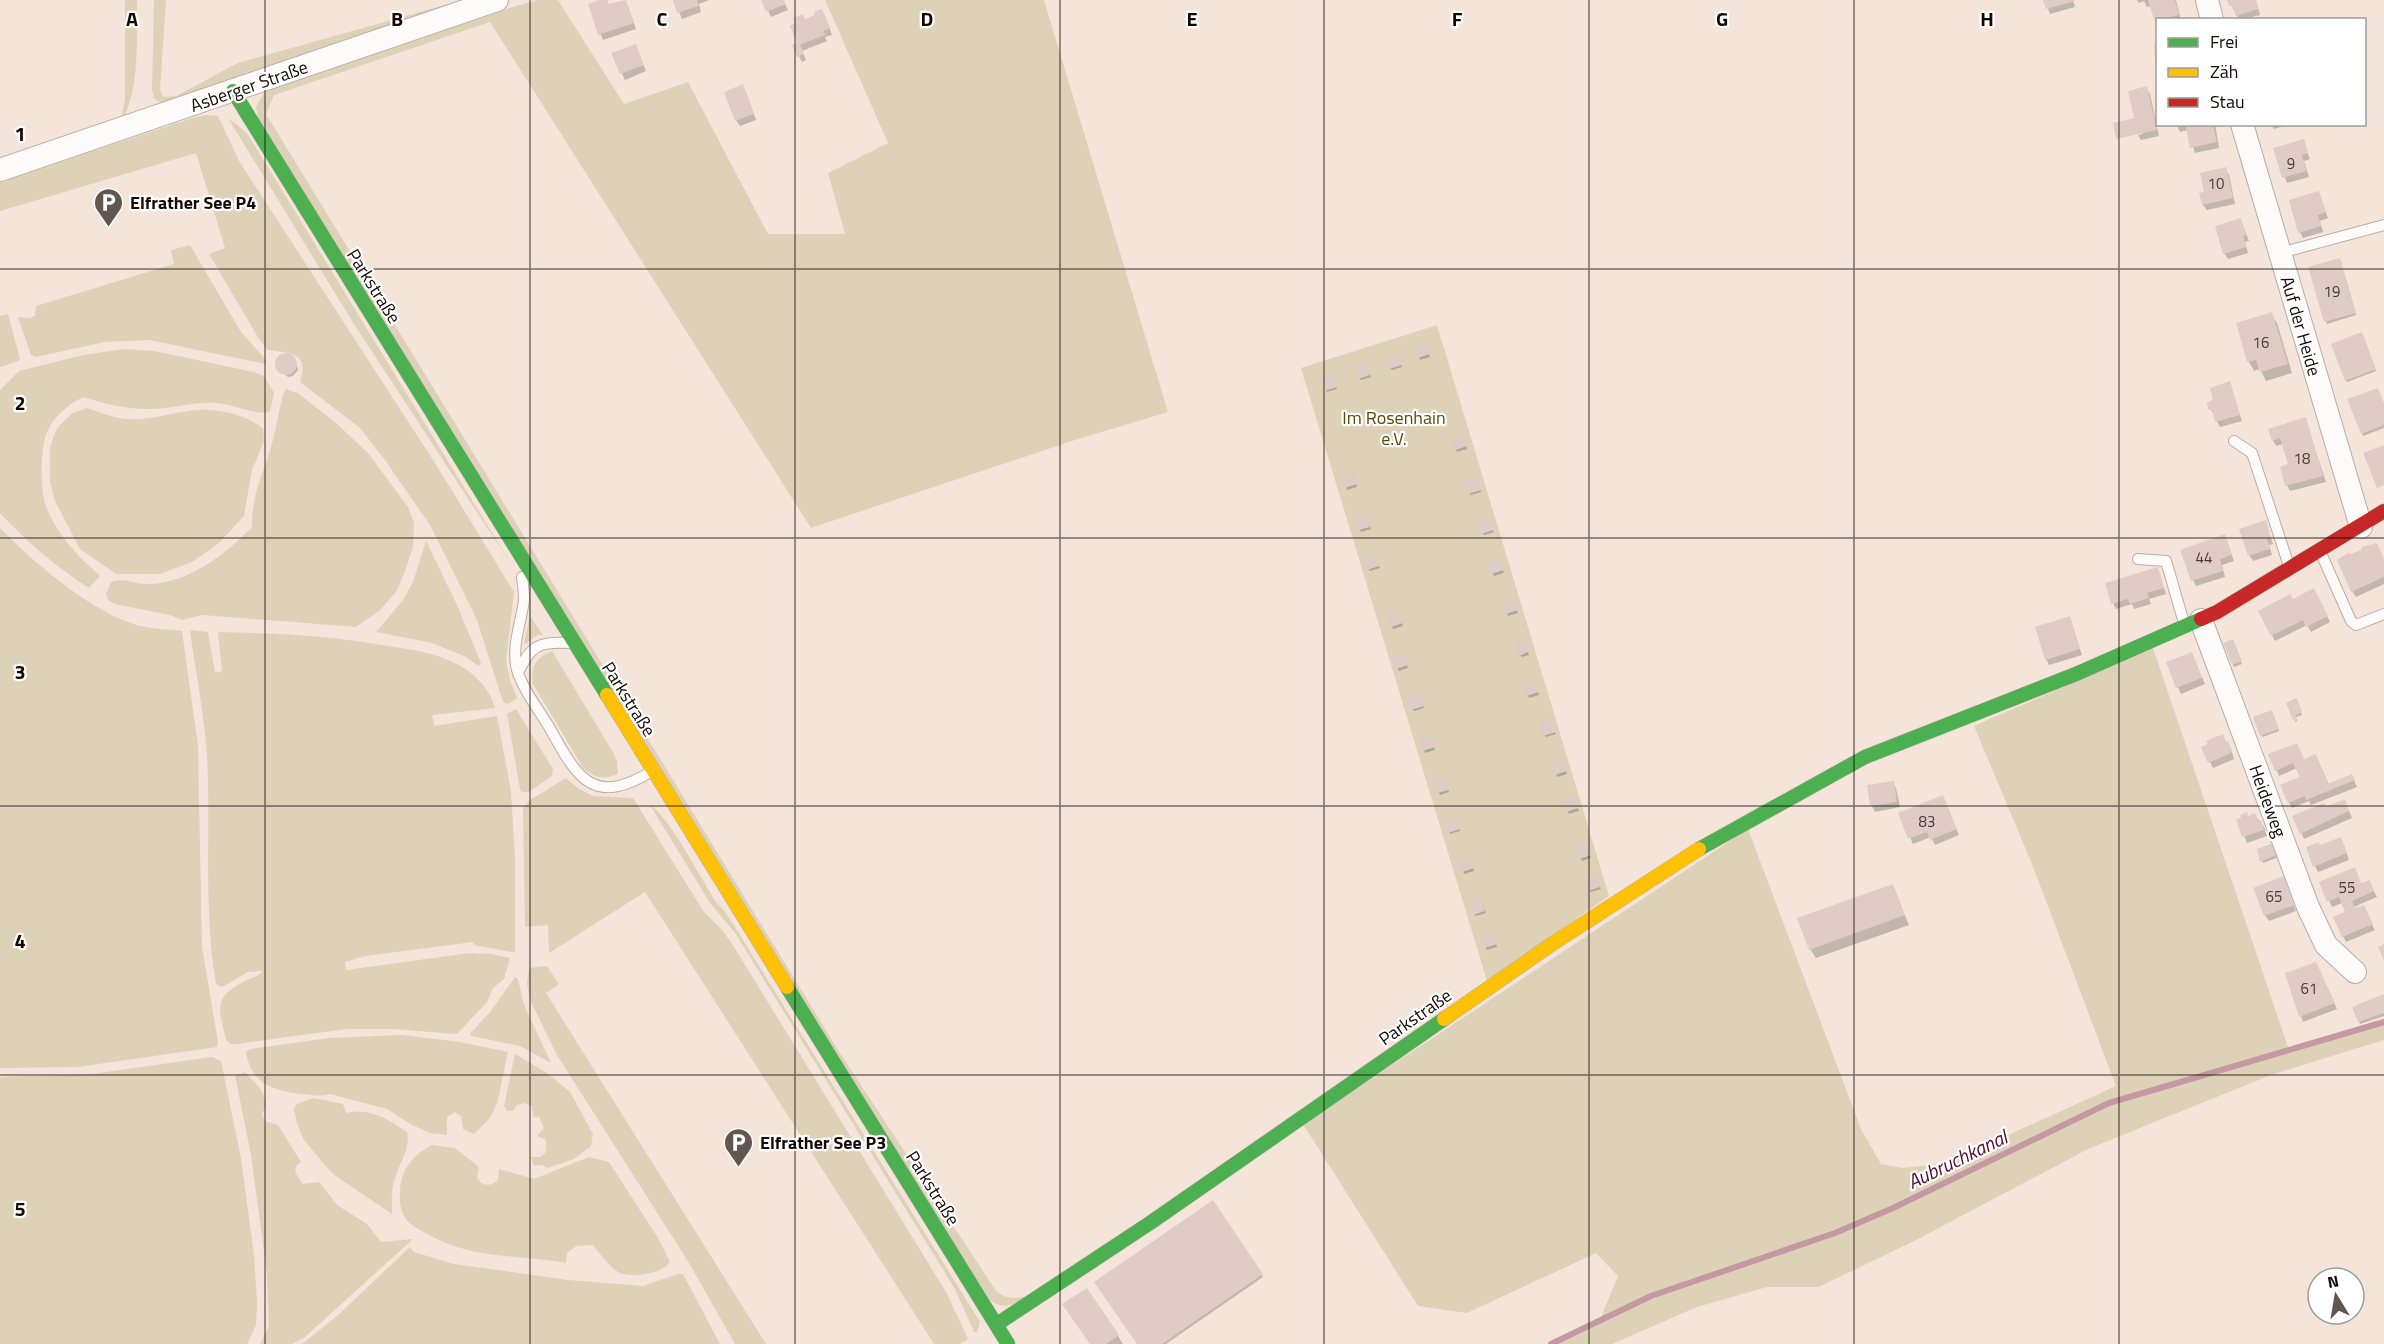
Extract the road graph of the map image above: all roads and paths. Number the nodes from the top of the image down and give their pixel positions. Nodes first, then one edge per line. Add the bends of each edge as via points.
1 (496, 0) edge
2 (2206, 0) edge
3 (2211, 18) edge
4 (233, 91) junction
5 (2243, 126) edge
6 (0, 170) edge
7 (2384, 225) edge
8 (2280, 254) junction
9 (2234, 441) dead end
10 (2384, 511) edge
11 (2361, 527) junction
12 (2320, 551) junction
13 (521, 559) junction
14 (2138, 559) dead end
15 (2290, 569) junction
16 (2384, 614) edge
17 (2193, 623) junction
18 (574, 644) junction
19 (518, 673) junction
20 (652, 771) junction
21 (2355, 972) dead end
22 (1001, 1336) edge

1 - 4 street, Asberger Straße
2 - 3 street
4 - 6 street, Asberger Straße
4 - 13 street, Parkstraße
5 - 8 street, Auf der Heide
7 - 8 lane
8 - 11 street, Auf der Heide
9 - 15 lane via 2252,453
10 - 11 street
11 - 12 street
12 - 15 street
12 - 16 lane via 2351,621 2356,625
13 - 18 street, Parkstraße
13 - 19 lane via 524,598 515,650
14 - 17 lane via 2166,561
15 - 17 street
17 - 21 street, Heideweg via 2308,907 2326,945
17 - 22 street, Parkstraße via 2076,674 1864,757 1672,866 1552,944 1160,1216
18 - 19 lane via 538,645 525,656
18 - 20 street, Parkstraße
19 - 20 lane via 572,768 587,782 608,787 625,785
20 - 22 street, Parkstraße

